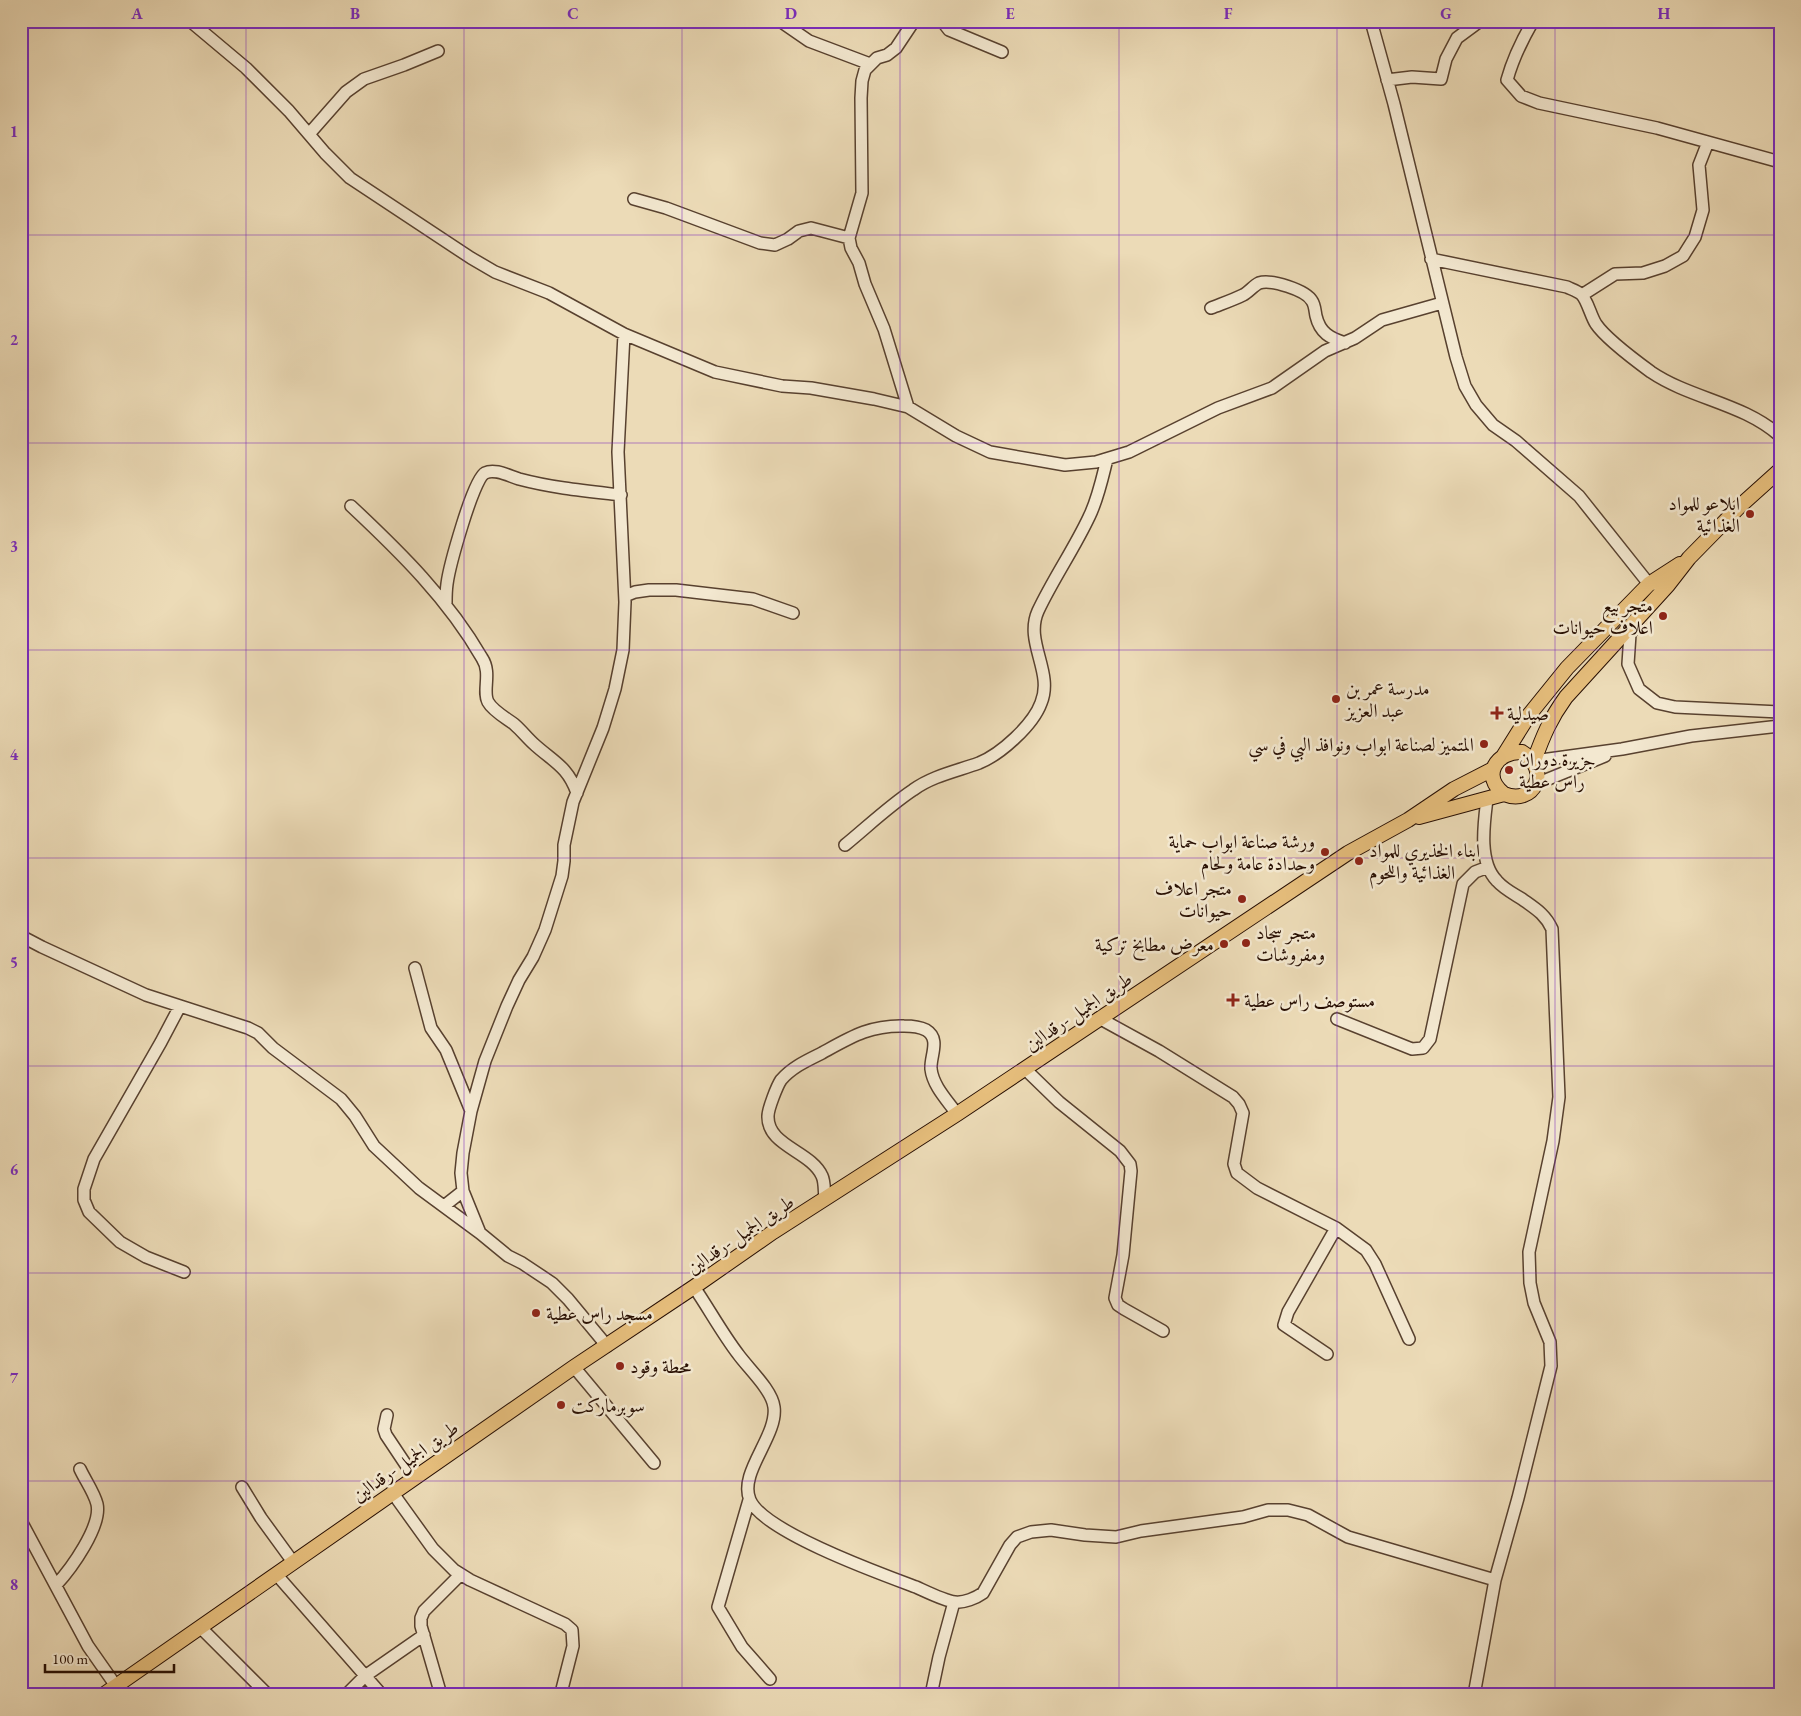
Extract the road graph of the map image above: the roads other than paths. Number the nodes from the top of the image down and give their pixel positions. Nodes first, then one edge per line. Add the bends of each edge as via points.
1 (190, 21) edge
2 (780, 21) edge
3 (914, 21) edge
4 (942, 21) edge
5 (1372, 21) edge
6 (1480, 21) edge
7 (1533, 21) edge
8 (438, 51) dead end
9 (1002, 52) dead end
10 (870, 64) junction
11 (1387, 80) junction
12 (309, 134) junction
13 (1708, 142) junction
14 (1780, 162) edge
15 (634, 199) dead end
16 (849, 238) junction
17 (1431, 259) junction
18 (1582, 295) junction
19 (1442, 303) junction
20 (1211, 308) dead end
21 (624, 334) junction
22 (1345, 343) junction
23 (908, 407) junction
24 (1780, 436) edge
25 (1107, 459) junction
26 (1780, 470) edge
27 (621, 495) junction
28 (351, 506) dead end
29 (1690, 558) junction
30 (1659, 587) junction
31 (624, 596) junction
32 (446, 603) junction
33 (793, 613) dead end
34 (1780, 712) edge
35 (1780, 726) edge
36 (1622, 749) junction
37 (1504, 755) junction
38 (1534, 762) junction
39 (1493, 769) junction
40 (1536, 784) junction
41 (577, 793) junction
42 (1504, 794) junction
43 (1487, 799) junction
44 (1408, 820) junction
45 (845, 845) dead end
46 (1488, 867) junction
47 (21, 936) edge
48 (415, 968) dead end
49 (180, 1006) junction
50 (1099, 1018) junction
51 (1337, 1019) dead end
52 (1025, 1069) junction
53 (471, 1111) junction
54 (957, 1114) junction
55 (463, 1191) junction
56 (825, 1198) junction
57 (444, 1206) junction
58 (1336, 1228) junction
59 (480, 1233) junction
60 (184, 1272) dead end
61 (694, 1287) junction
62 (1163, 1331) dead end
63 (1409, 1339) dead end
64 (607, 1346) junction
65 (1328, 1354) dead end
66 (574, 1367) junction
67 (387, 1415) dead end
68 (654, 1463) dead end
69 (80, 1469) dead end
70 (414, 1477) junction
71 (242, 1486) dead end
72 (392, 1492) junction
73 (749, 1500) junction
74 (21, 1521) edge
75 (27, 1544) edge
76 (293, 1562) junction
77 (276, 1574) junction
78 (460, 1574) junction
79 (1495, 1580) junction
80 (56, 1585) junction
81 (954, 1602) junction
82 (201, 1628) junction
83 (424, 1635) junction
84 (365, 1676) junction
85 (770, 1679) dead end
86 (116, 1686) junction
87 (561, 1693) dead end
88 (103, 1695) edge
89 (268, 1695) edge
90 (346, 1695) edge
91 (382, 1695) edge
92 (440, 1695) edge
93 (931, 1695) edge
94 (1474, 1695) edge

1 - 12 street via 246,68
2 - 10 street via 809,41
3 - 10 street via 896,48
4 - 9 street via 949,30
5 - 11 street
6 - 11 street via 1457,38 1440,79 1412,76
7 - 13 street via 1518,48 1508,80 1521,96 1539,104
8 - 12 street via 364,79 346,92
10 - 16 street via 862,81 862,193
11 - 17 street
12 - 21 street via 350,178 471,258 495,272 549,293
13 - 14 street
13 - 18 street via 1699,165 1703,210 1695,237 1682,256 1643,273 1615,274
15 - 16 street via 760,243 775,245 811,228
16 - 23 street via 884,329
17 - 18 street via 1567,287
17 - 19 street
18 - 24 street via 1596,325 1651,372 1680,388 1735,408
19 - 22 street via 1382,320
19 - 30 street via 1465,386 1476,406 1493,425 1579,496
20 - 22 street via 1244,294 1258,284 1270,282 1286,286 1312,300 1323,331 1329,338
21 - 23 street via 715,372 782,386 874,398
21 - 27 street via 618,452
22 - 25 street via 1325,352 1272,388 1218,408 1129,452
23 - 25 street via 990,452 1065,464
25 - 45 street via 1090,516 1038,612 1033,634 1042,664 1044,692 1038,712 996,754 913,790
26 - 29 main road
27 - 31 street
27 - 32 street via 573,491 494,471 484,473 473,493 459,537 447,583
28 - 32 street via 400,552
29 - 30 main road
29 - 30 main road
30 - 34 street via 1630,634 1628,664 1639,689 1657,702 1675,707
30 - 37 main road via 1567,668 1529,714
30 - 38 main road via 1554,713
31 - 33 street via 649,590 694,592 753,599
31 - 41 street via 623,650 616,689
32 - 41 street via 484,660 487,701 567,772
35 - 36 street via 1691,736
36 - 38 street
36 - 40 street
37 - 38 main road via 1522,752
37 - 39 main road
38 - 40 main road via 1538,772
39 - 42 main road via 1496,786
39 - 44 main road via 1454,789
40 - 42 main road via 1522,796
41 - 53 street via 566,831 562,876 545,930 507,1006 485,1061
42 - 43 main road
43 - 44 main road
43 - 46 street via 1484,833
44 - 50 main road, طريق الجميل -رقدالين via 1348,853
46 - 51 street via 1475,872 1463,884 1430,1039 1423,1048 1407,1047
46 - 79 street via 1498,883 1547,918 1552,929 1559,1097 1529,1252 1530,1282 1534,1302 1550,1342 1551,1366
47 - 49 street via 146,995
48 - 53 street via 432,1028 446,1050
49 - 57 street via 258,1033 341,1099 387,1160
49 - 60 street via 94,1159 86,1177 84,1200 89,1212 120,1242 146,1257
50 - 52 main road, طريق الجميل -رقدالين
50 - 58 street via 1233,1097 1243,1113 1234,1164 1237,1173 1257,1188
52 - 54 main road, طريق الجميل -رقدالين
52 - 62 street via 1059,1102 1120,1151 1130,1164 1123,1255 1114,1298 1118,1305
53 - 55 street via 463,1153
54 - 56 main road, طريق الجميل -رقدالين
54 - 56 street via 933,1080 932,1035 914,1026 886,1026 860,1033 796,1066 780,1081 768,1115 770,1127 779,1139 812,1163 822,1176
55 - 57 street
55 - 59 street
56 - 61 main road, طريق الجميل -رقدالين
57 - 59 street
58 - 63 street via 1366,1250
58 - 65 street via 1288,1312 1284,1325
59 - 64 street via 508,1256 552,1283
61 - 64 main road, طريق الجميل -رقدالين
61 - 73 street via 737,1353 771,1396 774,1407 773,1420 752,1468
64 - 66 main road, طريق الجميل -رقدالين
66 - 68 street
66 - 70 main road, طريق الجميل -رقدالين
67 - 70 street via 386,1436
69 - 80 street via 97,1503 98,1512 78,1559
70 - 72 main road, طريق الجميل -رقدالين
71 - 76 street via 260,1518
72 - 76 main road, طريق الجميل -رقدالين
72 - 78 street via 433,1549
73 - 81 street via 772,1522 833,1554
73 - 85 street via 718,1607 742,1647
74 - 75 street
75 - 80 street
76 - 77 main road, طريق الجميل -رقدالين
77 - 82 main road, طريق الجميل -رقدالين
77 - 84 street
78 - 83 street via 424,1612 421,1618
78 - 87 street via 572,1630 573,1646
79 - 81 street via 1348,1537 1308,1515 1268,1510 1243,1517 1116,1537 1051,1530 1031,1532 1017,1537 1010,1545 983,1593
79 - 94 street
80 - 86 street via 88,1646
81 - 93 street
82 - 86 main road, طريق الجميل -رقدالين
82 - 89 street
83 - 84 street
83 - 92 street
84 - 90 street
84 - 91 street
86 - 88 main road, طريق الجميل -رقدالين

